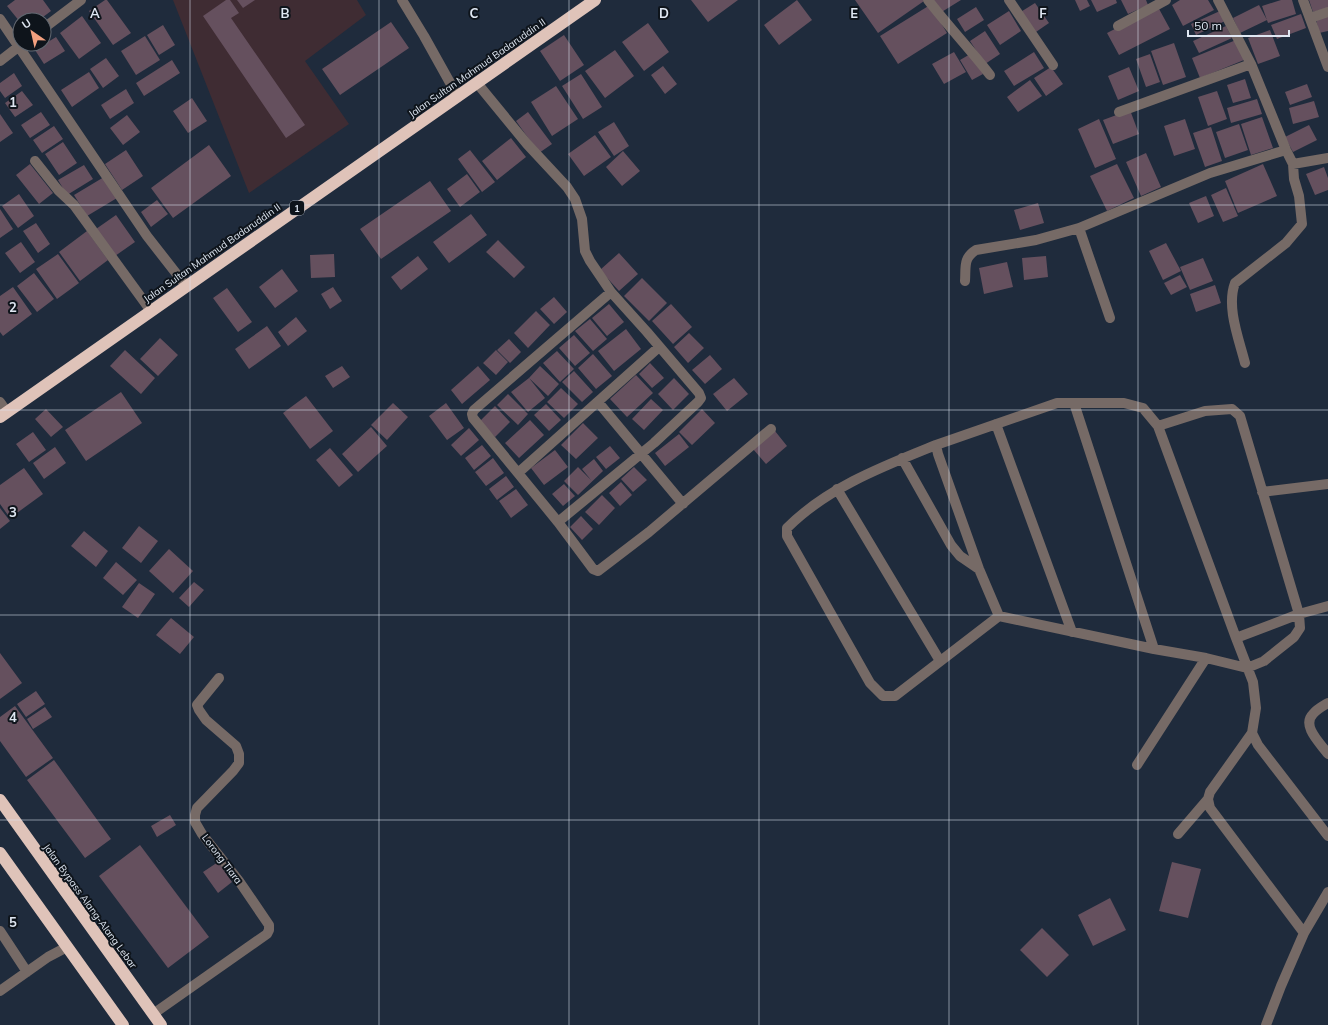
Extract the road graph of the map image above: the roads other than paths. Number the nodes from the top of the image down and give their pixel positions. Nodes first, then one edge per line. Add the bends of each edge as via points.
1 (81, 0) edge
2 (402, 0) edge
3 (595, 0) edge
4 (928, 0) edge
5 (1009, 0) edge
6 (1166, 0) edge
7 (1218, 0) edge
8 (1303, 0) edge
9 (1328, 12) edge
10 (1310, 18) junction
11 (0, 19) edge
12 (52, 22) edge
13 (1118, 26) dead end
14 (12, 34) edge
15 (12, 52) edge
16 (26, 52) edge
17 (0, 61) edge
18 (1251, 64) junction
19 (1053, 65) dead end
20 (1328, 67) edge
21 (990, 75) dead end
22 (477, 83) junction
23 (458, 97) junction
24 (1120, 112) dead end
25 (1286, 150) junction
26 (1328, 158) edge
27 (35, 161) dead end
28 (1293, 164) junction
29 (1079, 228) junction
30 (965, 281) dead end
31 (186, 286) junction
32 (611, 292) junction
33 (151, 310) junction
34 (1110, 318) dead end
35 (659, 347) junction
36 (1245, 363) dead end
37 (598, 402) junction
38 (1074, 403) junction
39 (2, 410) edge
40 (996, 424) junction
41 (1158, 426) junction
42 (771, 429) dead end
43 (936, 444) junction
44 (641, 453) junction
45 (902, 458) junction
46 (518, 473) junction
47 (1328, 484) edge
48 (837, 489) junction
49 (1262, 492) junction
50 (683, 504) junction
51 (558, 522) junction
52 (979, 569) junction
53 (1328, 606) edge
54 (1299, 614) junction
55 (999, 616) junction
56 (1072, 632) junction
57 (1236, 638) junction
58 (1154, 649) junction
59 (1206, 658) junction
60 (940, 661) junction
61 (1247, 668) junction
62 (219, 678) dead end
63 (1328, 703) edge
64 (1252, 733) junction
65 (1328, 754) edge
66 (1136, 765) dead end
67 (1208, 799) junction
68 (0, 800) edge
69 (1178, 834) dead end
70 (1328, 836) edge
71 (0, 853) edge
72 (1328, 892) edge
73 (0, 931) edge
74 (1304, 933) junction
75 (67, 947) junction
76 (27, 972) junction
77 (0, 991) edge
78 (153, 1014) junction
79 (123, 1025) edge
80 (161, 1025) edge
81 (1266, 1025) edge

1 - 12 street
2 - 23 street
3 - 22 highway, Jalan Sultan Mahmud Badaruddin II / 1
4 - 21 street
5 - 19 street
6 - 13 street
7 - 18 street
8 - 10 street
9 - 10 street
10 - 20 street
11 - 14 street
15 - 17 street
16 - 31 street via 147,236
18 - 24 street
18 - 25 street
22 - 23 highway, Jalan Sultan Mahmud Badaruddin II / 1
22 - 32 street via 575,199 582,218 585,251
23 - 31 highway, Jalan Sultan Mahmud Badaruddin II / 1
25 - 28 street
25 - 29 street via 1210,173
26 - 28 street
27 - 33 street via 58,190 74,205
28 - 36 street via 1302,224 1286,243 1235,283 1232,290 1231,306
29 - 30 street via 1036,240 976,250 966,258
29 - 34 street
31 - 33 highway, Jalan Sultan Mahmud Badaruddin II / 1
32 - 35 street
32 - 46 street via 474,410 473,418
33 - 39 highway, Jalan Sultan Mahmud Badaruddin II / 1
35 - 37 street
35 - 44 street via 701,398
37 - 44 street
37 - 46 street
38 - 40 street via 1057,403
38 - 41 street via 1124,402 1143,408
38 - 58 street
40 - 43 street
40 - 56 street
41 - 49 street via 1205,411 1232,409 1240,416
41 - 57 street
42 - 50 street
43 - 45 street
43 - 52 street
44 - 50 street
44 - 51 street
45 - 48 street
45 - 52 street via 951,545 960,556
46 - 51 street
47 - 49 street
48 - 60 street
48 - 60 street via 798,517 787,528 788,536 870,683 883,696 895,696
49 - 54 street
50 - 51 street via 598,571 593,570
52 - 55 street
53 - 54 street
54 - 57 street
54 - 61 street via 1300,628 1294,637 1264,661
55 - 56 street
55 - 60 street
56 - 58 street
57 - 61 street
58 - 59 street
59 - 61 street
59 - 66 street
61 - 64 street via 1253,682 1256,708
62 - 78 street, Lorong Tiara via 197,705 206,720 236,746 239,754 238,763 197,808 195,822 239,881 269,925 269,930 267,934
63 - 65 street via 1312,714 1308,724
64 - 67 street via 1210,792
64 - 70 street via 1258,745
67 - 69 street
67 - 74 street via 1210,808
68 - 78 highway, Jalan Bypass Alang-Alang Lebar
71 - 75 highway
72 - 74 street
73 - 76 street
74 - 81 street
75 - 76 street
75 - 79 highway
76 - 77 street
78 - 80 highway, Jalan Bypass Alang-Alang Lebar

